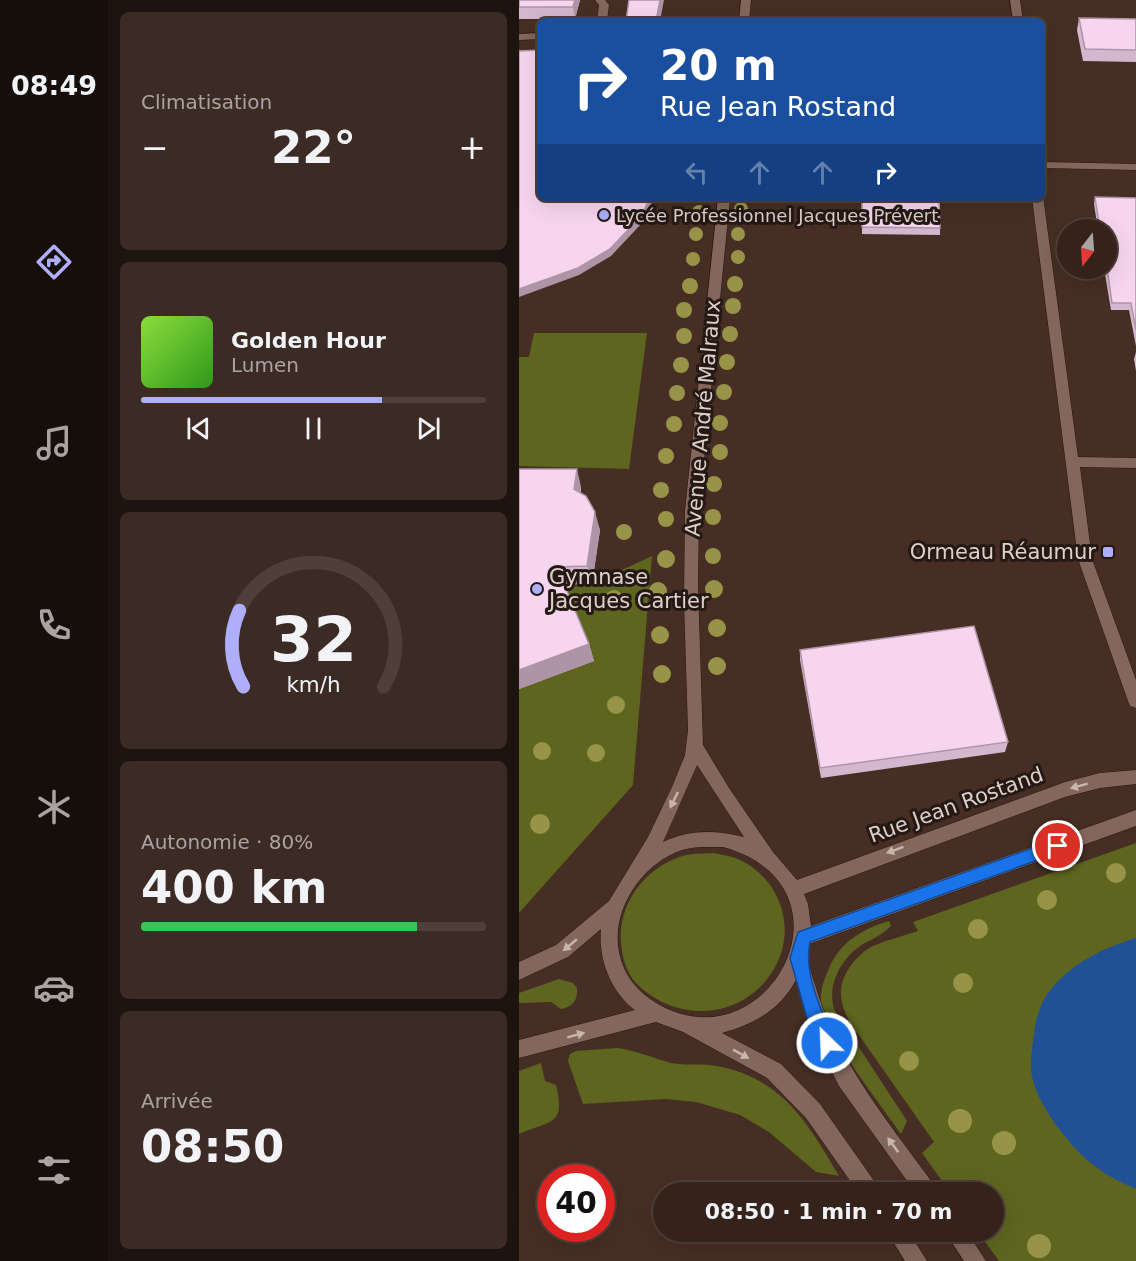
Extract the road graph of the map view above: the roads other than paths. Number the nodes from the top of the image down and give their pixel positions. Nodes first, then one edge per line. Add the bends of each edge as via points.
1 (600, 0) edge
2 (746, 0) edge
3 (1015, 0) edge
4 (602, 18) edge
5 (744, 18) edge
6 (1018, 18) edge
7 (537, 36) edge
8 (519, 37) edge
9 (1045, 165) edge
10 (1136, 167) edge
11 (724, 201) edge
12 (1038, 201) edge
13 (1074, 462) junction
14 (1136, 463) edge
15 (1136, 701) edge
16 (695, 746) junction
17 (1136, 777) edge
18 (1136, 818) edge
19 (767, 856) junction
20 (641, 866) junction
21 (795, 889) junction
22 (614, 907) junction
23 (804, 937) junction
24 (798, 958) junction
25 (519, 971) edge
26 (654, 1014) junction
27 (690, 1026) junction
28 (519, 1049) edge
29 (863, 1182) edge
30 (920, 1182) edge
31 (904, 1242) edge
32 (962, 1242) edge
33 (917, 1261) edge
34 (976, 1261) edge

1 - 4 street via 604,5
2 - 5 street
3 - 6 street
7 - 8 street
9 - 10 street
11 - 16 street, Avenue André Malraux via 694,472 690,550
12 - 13 street
13 - 14 street
13 - 15 street via 1085,560
16 - 19 street
16 -> 20 street via 678,792
17 -> 21 street, Rue Jean Rostand via 1114,777 1065,790
18 - 23 street
19 - 20 street via 744,843 717,838 690,840 664,850
19 - 21 street via 783,870
20 - 22 street
21 - 23 street via 803,912
22 -> 25 street via 562,951
22 - 26 street via 609,937 614,968 630,994
23 - 24 street
24 - 27 street via 782,987 757,1010 725,1024
30 -> 24 street via 846,1078 818,1025
26 - 27 street
28 -> 26 street
27 -> 29 street via 774,1071 813,1111
31 - 33 street
32 - 34 street

